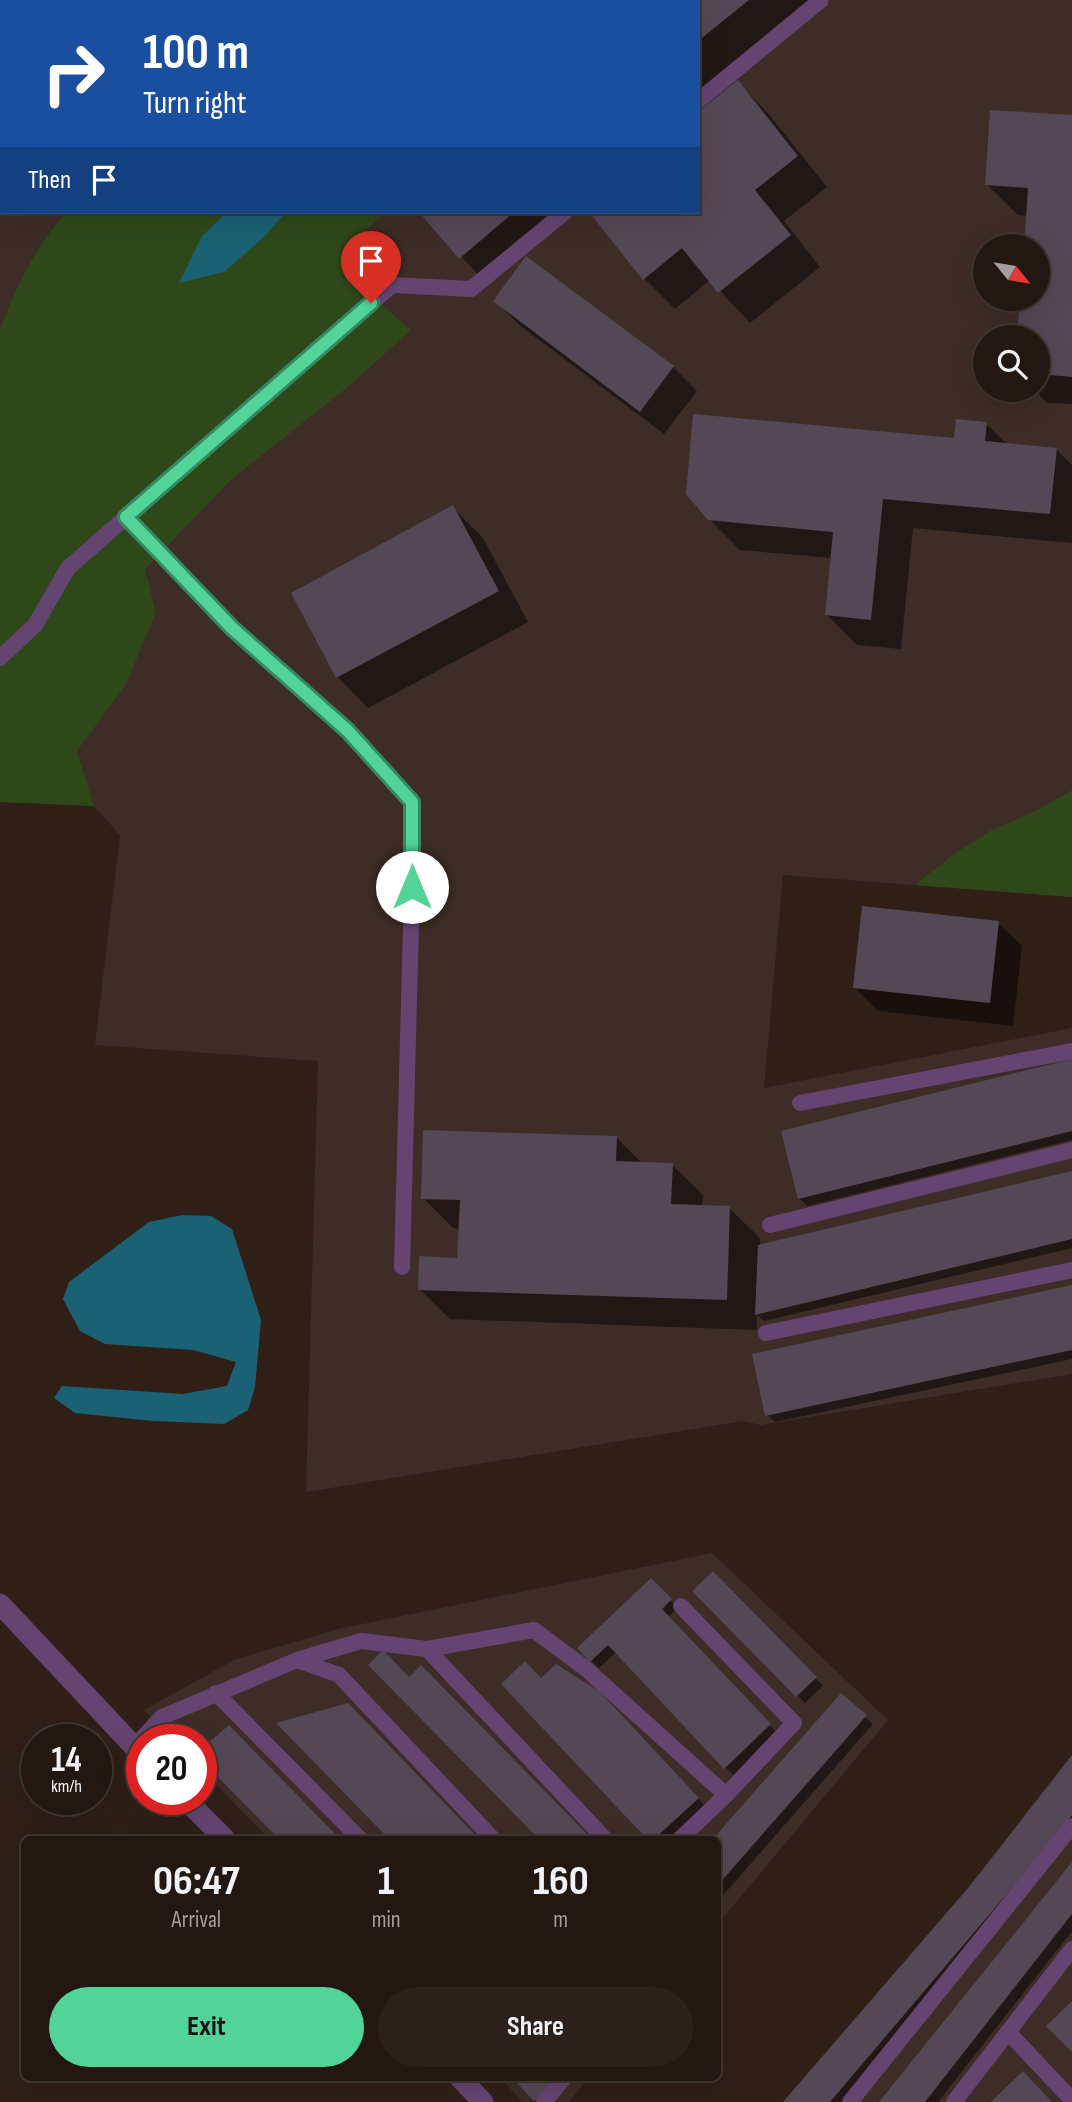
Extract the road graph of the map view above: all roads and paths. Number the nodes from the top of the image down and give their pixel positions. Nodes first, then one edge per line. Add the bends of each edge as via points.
1 (821, 0) edge
2 (700, 99) edge
3 (563, 214) edge
4 (126, 517) junction
5 (0, 658) edge
6 (1072, 1051) edge
7 (800, 1103) dead end
8 (1072, 1150) edge
9 (770, 1225) dead end
10 (402, 1266) dead end
11 (1072, 1270) edge
12 (766, 1333) dead end
13 (0, 1604) edge
14 (681, 1606) dead end
15 (9, 1623) edge
16 (427, 1649) junction
17 (297, 1661) junction
18 (216, 1693) junction
19 (157, 1724) edge
20 (126, 1739) edge
21 (726, 1795) junction
22 (201, 1815) edge
23 (1072, 1826) edge
24 (222, 1836) edge
25 (357, 1836) edge
26 (490, 1836) edge
27 (602, 1836) edge
28 (683, 1836) edge
29 (1072, 1949) edge
30 (1008, 2032) junction
31 (463, 2081) edge
32 (562, 2081) edge
33 (1072, 2100) edge
34 (483, 2102) edge
35 (544, 2102) edge
36 (850, 2102) edge
37 (954, 2102) edge

1 - 2 lane
3 - 4 lane via 471,289 391,285
4 - 5 lane via 68,568 35,625
4 - 10 lane via 232,628 348,731 412,802
6 - 7 lane
8 - 9 lane
11 - 12 lane
13 - 15 street
14 - 21 lane via 794,1723
15 - 20 street
16 - 17 lane via 360,1642
16 - 21 lane via 534,1630 585,1668
16 - 27 lane
17 - 18 lane
17 - 26 lane via 338,1675
18 - 19 lane via 162,1717
18 - 25 lane
21 - 28 lane
22 - 24 street
23 - 36 lane
29 - 30 lane
30 - 33 lane
30 - 37 lane
31 - 34 street
32 - 35 lane

